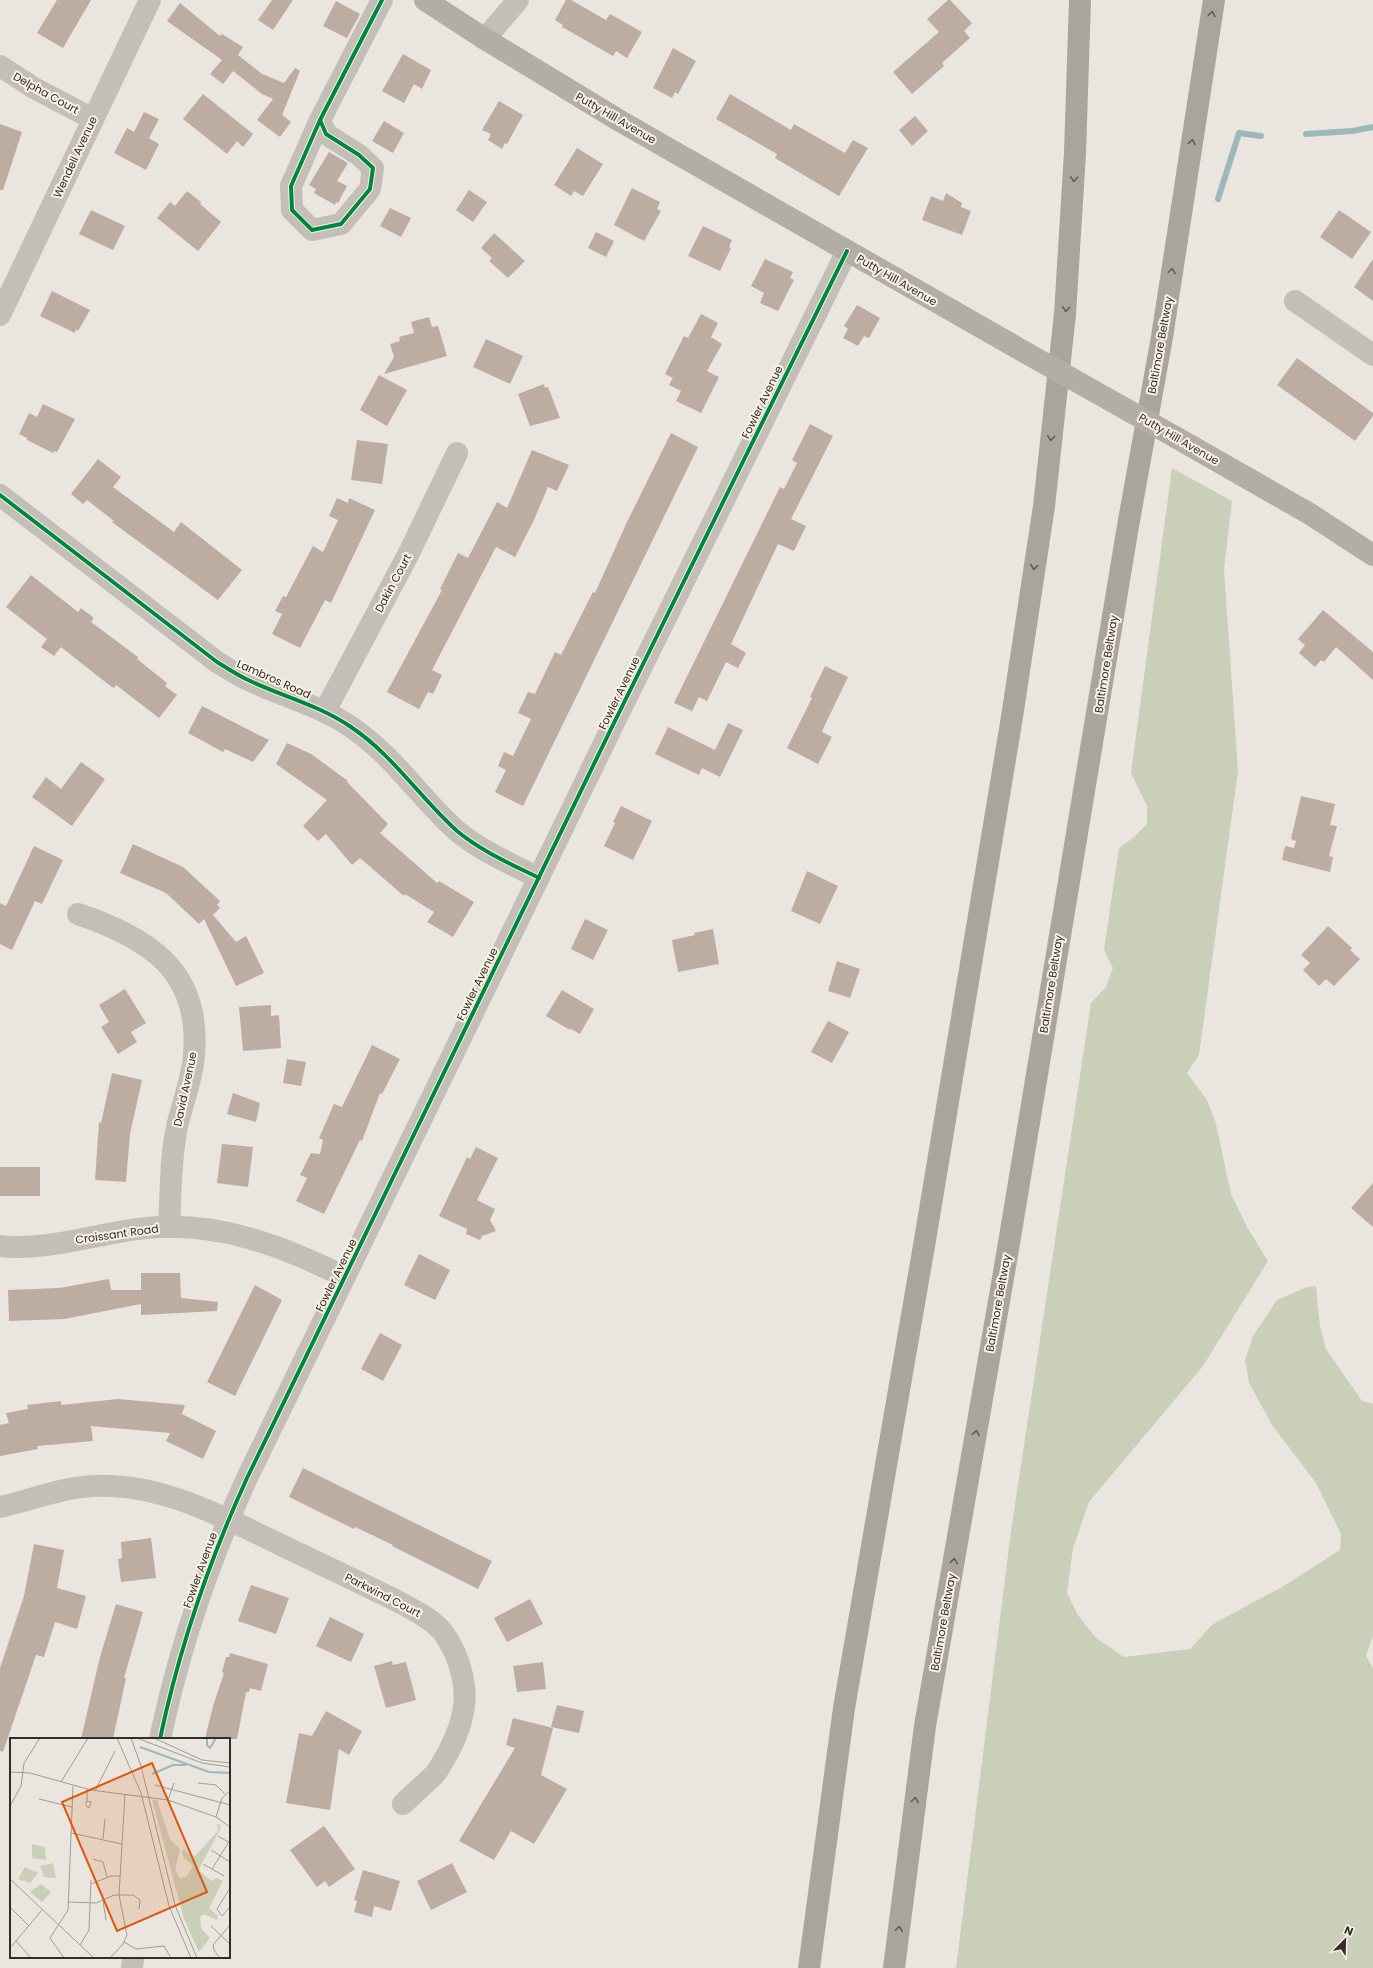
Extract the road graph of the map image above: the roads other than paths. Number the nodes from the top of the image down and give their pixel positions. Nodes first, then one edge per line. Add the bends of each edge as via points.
1 (150, 0) edge
2 (382, 0) edge
3 (425, 0) edge
4 (518, 0) edge
5 (1075, 0) edge
6 (1080, 0) edge
7 (1214, 0) edge
8 (485, 39) junction
9 (0, 66) edge
10 (94, 119) junction
11 (320, 120) junction
12 (1075, 153) junction
13 (847, 251) junction
14 (1295, 301) dead end
15 (0, 315) edge
16 (1373, 355) edge
17 (457, 453) dead end
18 (0, 495) edge
19 (1373, 555) edge
20 (325, 711) junction
21 (539, 878) junction
22 (78, 914) dead end
23 (169, 1227) junction
24 (0, 1246) edge
25 (345, 1277) junction
26 (0, 1507) edge
27 (228, 1519) junction
28 (160, 1738) edge
29 (403, 1804) dead end
30 (133, 1958) edge
31 (132, 1968) edge
32 (809, 1968) edge
33 (894, 1968) edge

1 - 10 street, Wendell Avenue
2 - 11 street
3 - 8 main road, Putty Hill Avenue
4 - 8 street
5 - 12 highway
6 - 12 highway
33 -> 7 highway, Baltimore Beltway via 925,1726 1162,337
8 - 13 main road, Putty Hill Avenue via 620,121
9 - 10 street, Delpha Court via 34,88
10 - 15 street, Wendell Avenue
11 - 11 street via 291,186 292,210 312,230 341,224 370,189 373,168 359,155 326,134
12 -> 32 highway via 1065,314 1041,521 1012,717 932,1201 844,1708
13 - 19 main road, Putty Hill Avenue, bridge via 1310,514
13 - 21 street, Fowler Avenue
14 - 16 street
17 - 20 street, Dakin Court via 409,553
18 - 20 street, Lambros Road via 218,662 245,679
20 - 21 street, Lambros Road via 375,744 458,832 485,850
21 - 25 street, Fowler Avenue
22 - 23 street, David Avenue via 108,924 145,944 173,971 190,1004 194,1022 194,1055 177,1128
23 - 24 street, Croissant Road via 147,1228 31,1247
23 - 25 street, Croissant Road via 218,1230 241,1235 311,1260
25 - 27 street, Fowler Avenue
26 - 27 street, Parkwind Court via 65,1490 95,1486 122,1487 180,1499
27 - 28 street, Fowler Avenue via 176,1671
27 - 29 street, Parkwind Court via 423,1615 440,1628 451,1645 465,1685 462,1723 435,1774
30 - 31 street

